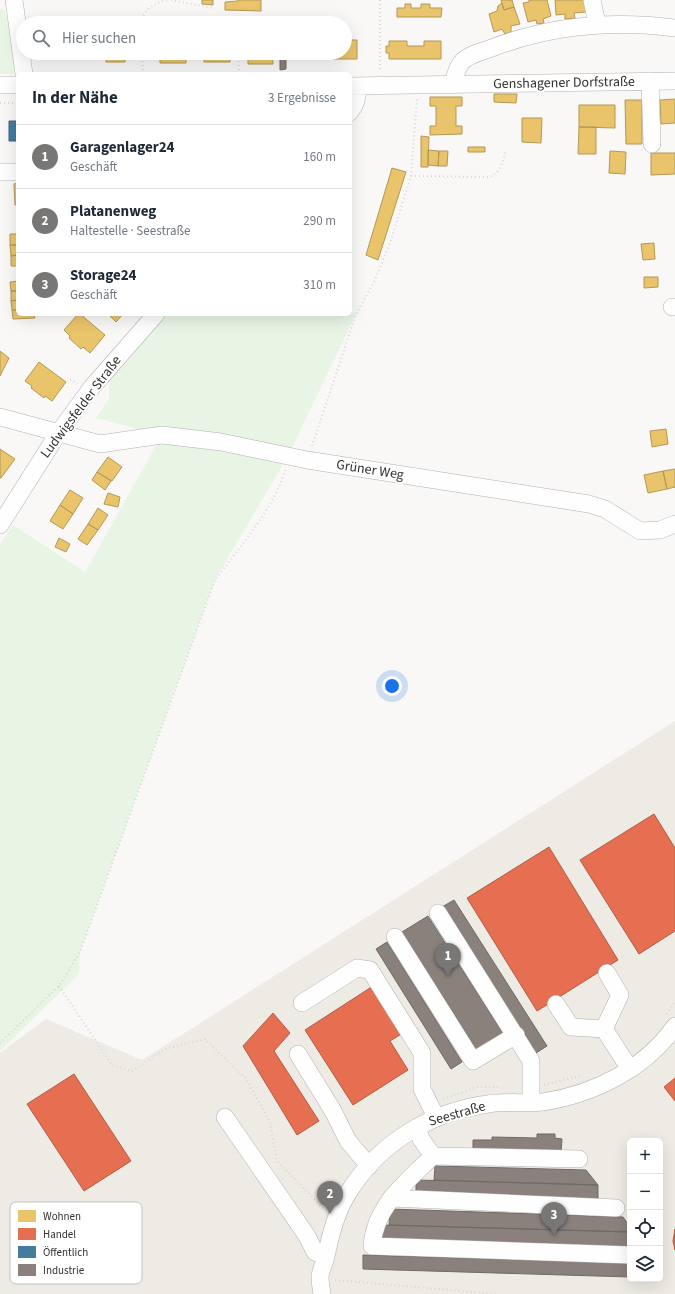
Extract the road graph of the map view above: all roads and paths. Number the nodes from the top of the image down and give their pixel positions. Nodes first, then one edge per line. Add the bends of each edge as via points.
1 (14, 0) edge
2 (168, 0) edge
3 (171, 0) edge
4 (380, 0) edge
5 (592, 0) edge
6 (213, 8) dead end
7 (16, 16) edge
8 (143, 16) edge
9 (597, 24) junction
10 (675, 28) edge
11 (22, 60) edge
12 (142, 60) edge
13 (238, 60) edge
14 (381, 60) dead end
15 (24, 72) edge
16 (143, 72) edge
17 (239, 72) dead end
18 (650, 81) junction
19 (675, 81) edge
20 (0, 85) edge
21 (16, 85) edge
22 (453, 85) junction
23 (354, 86) edge
24 (418, 86) junction
25 (0, 103) edge
26 (16, 103) edge
27 (352, 108) edge
28 (652, 144) dead end
29 (506, 151) dead end
30 (0, 172) edge
31 (16, 172) edge
32 (411, 176) junction
33 (154, 316) edge
34 (70, 379) dead end
35 (78, 385) dead end
36 (0, 417) edge
37 (59, 432) junction
38 (288, 456) junction
39 (307, 460) junction
40 (675, 524) edge
41 (0, 525) edge
42 (438, 912) dead end
43 (395, 937) dead end
44 (607, 973) dead end
45 (59, 986) junction
46 (302, 1003) dead end
47 (556, 1004) dead end
48 (675, 1026) edge
49 (604, 1029) junction
50 (516, 1035) junction
51 (0, 1044) edge
52 (298, 1054) dead end
53 (630, 1069) junction
54 (532, 1102) junction
55 (226, 1117) dead end
56 (436, 1117) junction
57 (417, 1127) junction
58 (433, 1156) junction
59 (579, 1159) dead end
60 (368, 1166) junction
61 (391, 1198) junction
62 (616, 1208) dead end
63 (325, 1210) dead end
64 (627, 1255) edge
65 (326, 1257) junction
66 (320, 1276) junction
67 (322, 1294) edge
68 (496, 1294) edge

1 - 7 street
2 - 8 path via 160,1 149,8
3 - 6 path
4 - 14 path
5 - 9 street
9 - 10 street via 649,24
9 - 22 street via 521,37 471,56 462,62
11 - 15 street
12 - 16 path
13 - 17 path
18 - 19 street, Genshagener Dorfstraße
18 - 22 street, Genshagener Dorfstraße
18 - 28 street
20 - 21 street
22 - 24 street, Genshagener Dorfstraße
23 - 24 street, Genshagener Dorfstraße
23 - 27 street via 358,95
24 - 32 path
25 - 26 path
29 - 32 path via 495,175 490,177
30 - 31 street
32 - 39 path via 390,243 374,282 356,314
33 - 37 street, Ludwigsfelder Straße via 92,387
34 - 35 path
36 - 37 street, Grüner Weg
37 - 38 street, Grüner Weg via 100,444 162,435 221,442
37 - 41 street, Ludwigsfelder Straße
38 - 39 street, Grüner Weg
38 - 45 path via 281,486 215,580 80,952
39 - 40 street, Grüner Weg via 589,504 605,509 640,531 660,530
42 - 50 street
43 - 50 street via 472,1061
44 - 49 street via 620,995
45 - 51 path
45 - 63 path via 112,1065 132,1071 165,1049 205,1039 246,1079 270,1122 277,1161
46 - 56 street via 357,968 370,970 422,1053 422,1089
47 - 49 street via 571,1027
48 - 53 street, Seestraße via 643,1060
49 - 53 street
50 - 54 street via 531,1061
52 - 60 street via 348,1141
53 - 54 street, Seestraße via 607,1084 589,1091
54 - 56 street, Seestraße via 489,1104
55 - 65 street via 303,1230 315,1252
56 - 57 street, Seestraße
57 - 58 street via 421,1139
57 - 60 street, Seestraße via 395,1140
58 - 59 street
58 - 61 street
60 - 65 street, Seestraße via 351,1189 337,1215
61 - 62 street
61 - 64 street via 384,1206 373,1232 372,1246
65 - 66 street, Seestraße
66 - 67 street, Seestraße
66 - 68 path via 334,1280

